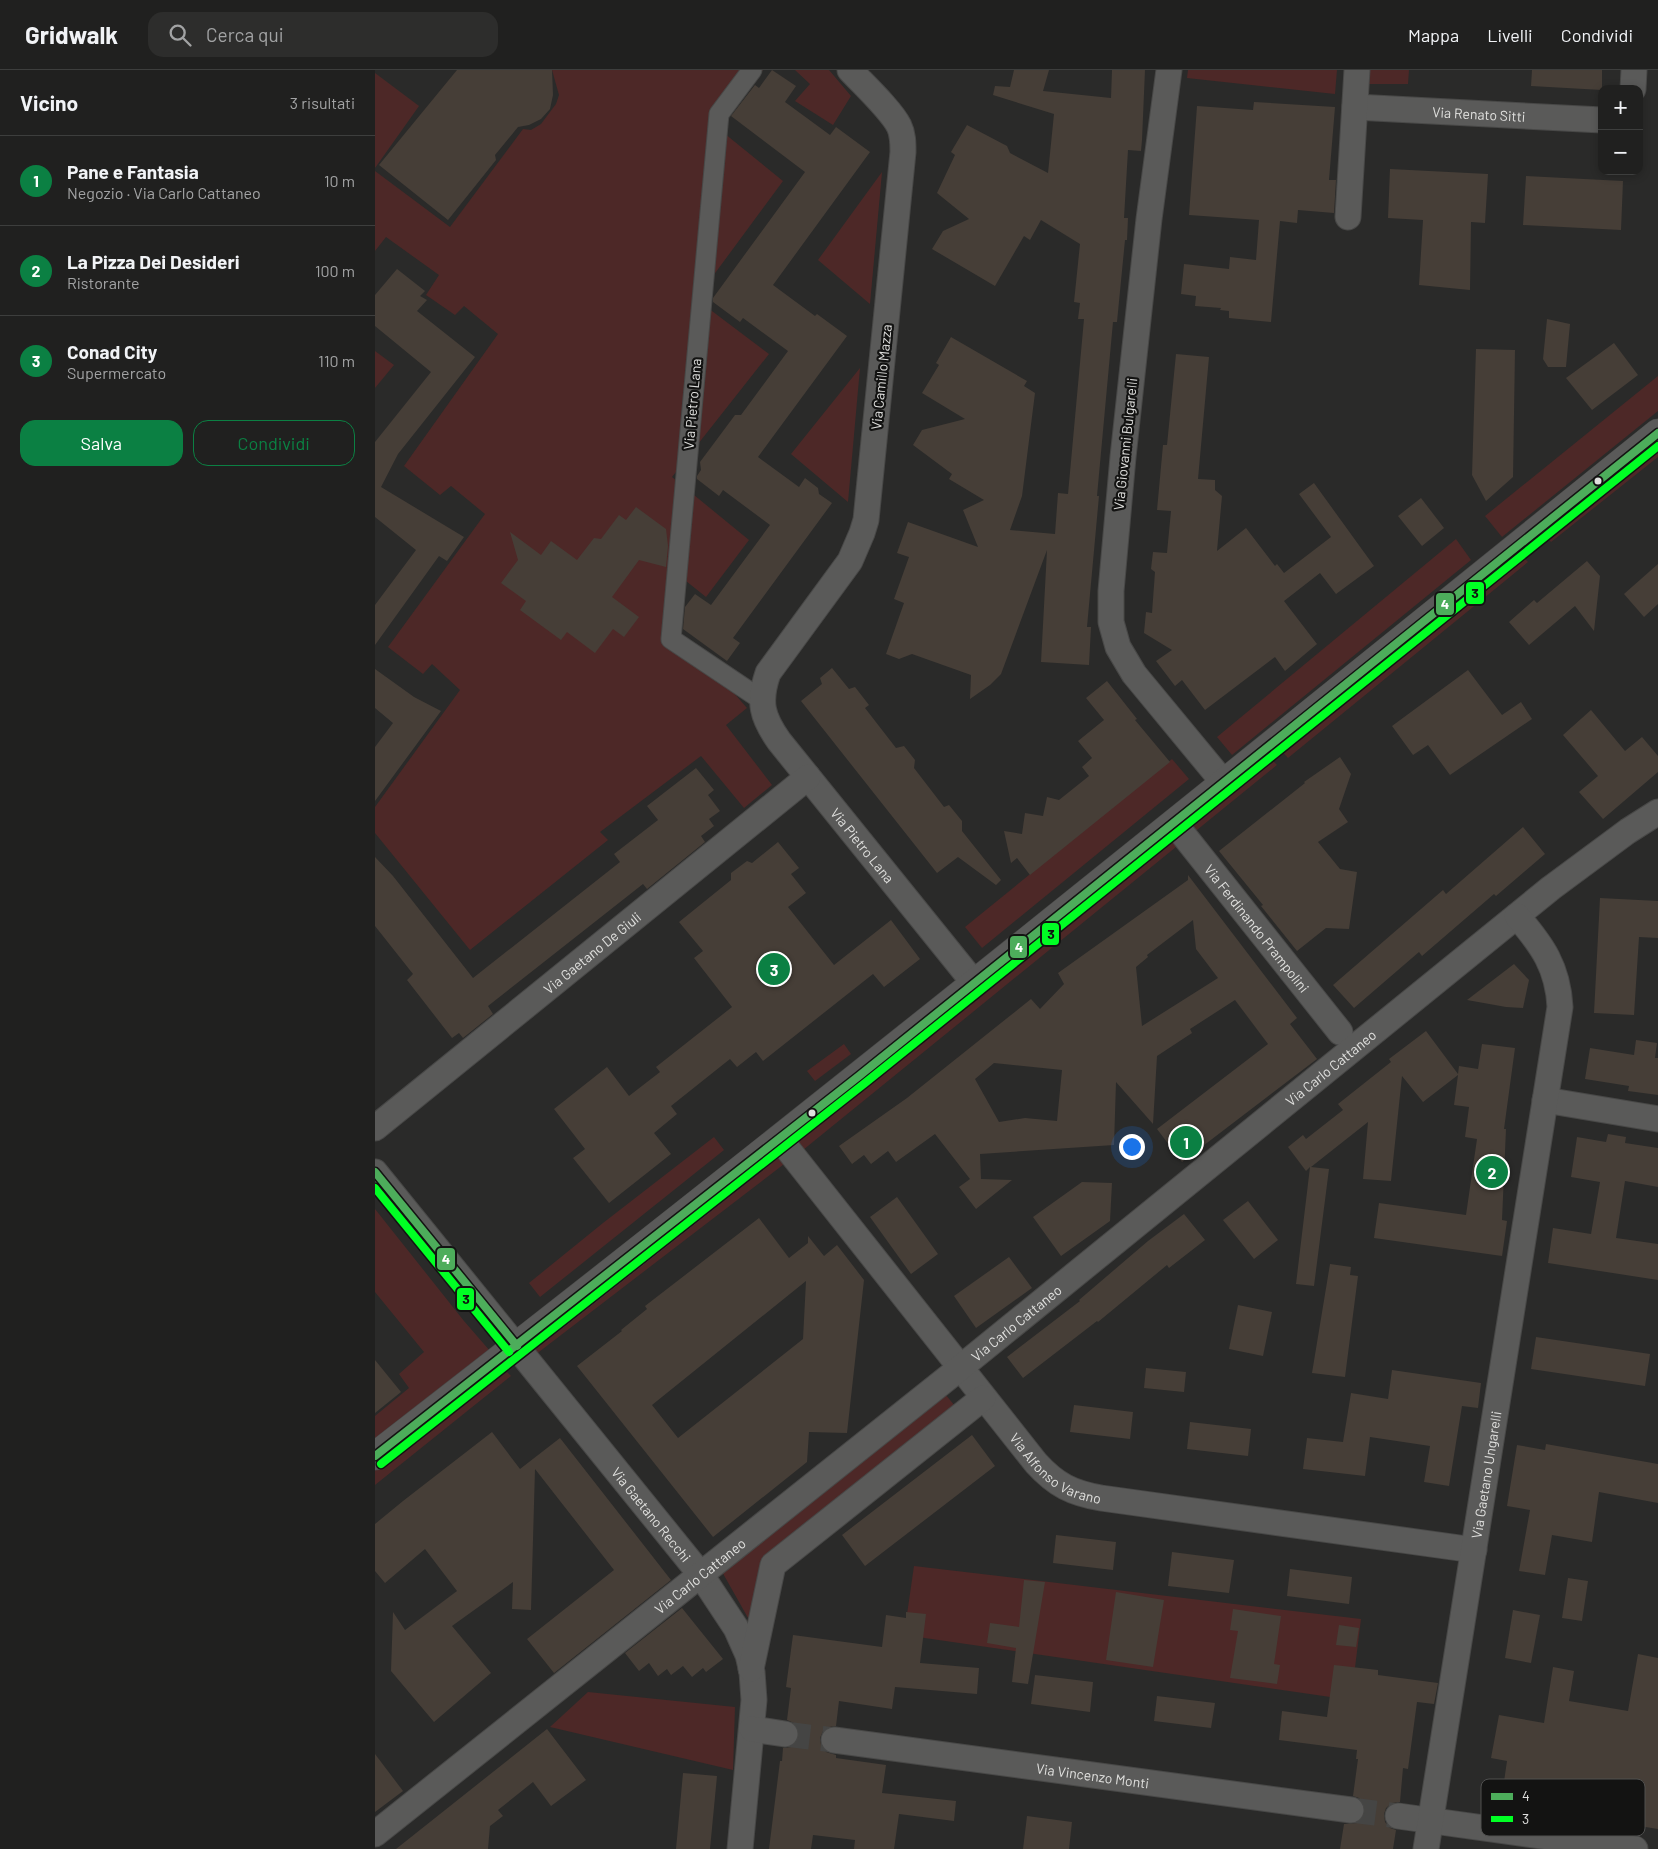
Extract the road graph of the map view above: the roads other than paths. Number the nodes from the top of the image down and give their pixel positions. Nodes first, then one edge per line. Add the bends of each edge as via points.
1 (752, 70) edge
2 (850, 70) edge
3 (1169, 70) edge
4 (1357, 70) edge
5 (1634, 70) edge
6 (1633, 85) edge
7 (1355, 107) junction
8 (1598, 120) edge
9 (1347, 217) dead end
10 (1658, 433) edge
11 (768, 673) joint
12 (762, 700) junction
13 (808, 777) junction
14 (1224, 782) junction
15 (1658, 812) edge
16 (1174, 823) junction
17 (1517, 916) junction
18 (975, 984) junction
19 (1340, 1032) dead end
20 (1545, 1100) junction
21 (1658, 1119) edge
22 (375, 1128) edge
23 (779, 1138) junction
24 (375, 1172) edge
25 (517, 1346) junction
26 (960, 1368) junction
27 (983, 1398) junction
28 (375, 1456) edge
29 (1474, 1550) junction
30 (701, 1575) junction
31 (751, 1669) junction
32 (752, 1729) junction
33 (785, 1734) tunnel mouth
34 (835, 1740) tunnel mouth
35 (1351, 1810) tunnel mouth
36 (1398, 1816) tunnel mouth
37 (1431, 1821) junction
38 (1481, 1828) edge
39 (375, 1834) edge
40 (1540, 1836) edge
41 (740, 1849) edge
42 (1426, 1849) edge
43 (1635, 1849) edge

1 - 12 street, Via Pietro Lana via 719,114 671,639
2 - 11 street, Via Camillo Mazza via 894,117 900,127 903,152 865,520 863,533 850,561
3 - 14 street, Via Giovanni Bulgarelli via 1123,457 1111,622 1118,647 1134,674
4 - 7 street
5 - 6 street
7 - 8 street, Via Renato Sitti
7 - 9 street
10 - 14 street
11 - 12 street, Via Pietro Lana
12 - 13 street, Via Pietro Lana via 763,714 769,726
13 - 18 street, Via Pietro Lana
13 - 22 street, Via Gaetano De Giuli
14 - 16 street
15 - 17 street, Via Carlo Cattaneo via 1628,831
16 - 18 street
16 - 19 street, Via Ferdinando Prampolini
17 - 20 street, Via Gaetano Ungarelli via 1543,949 1559,992 1559,1014
17 - 26 street, Via Carlo Cattaneo
18 - 23 street
20 - 21 street
20 - 29 street, Via Gaetano Ungarelli
23 - 25 street
23 - 26 street, Via Alfonso Varano
24 - 25 street, Via Gaetano Recchi
25 - 28 street
25 - 30 street, Via Gaetano Recchi
26 - 27 street, Via Alfonso Varano
26 - 30 street, Via Carlo Cattaneo
27 - 29 street, Via Alfonso Varano via 1047,1475 1070,1490 1085,1495
27 - 31 street via 773,1565
29 - 37 street, Via Gaetano Ungarelli
30 - 31 street, Via Gaetano Recchi via 736,1628
30 - 39 street, Via Carlo Cattaneo
31 - 32 street, Via Gaetano Recchi
32 - 33 street
32 - 41 street, Via Gaetano Recchi
34 - 35 street, Via Vincenzo Monti
36 - 37 street
37 - 38 street
37 - 42 street, Via Gaetano Ungarelli
40 - 43 street

